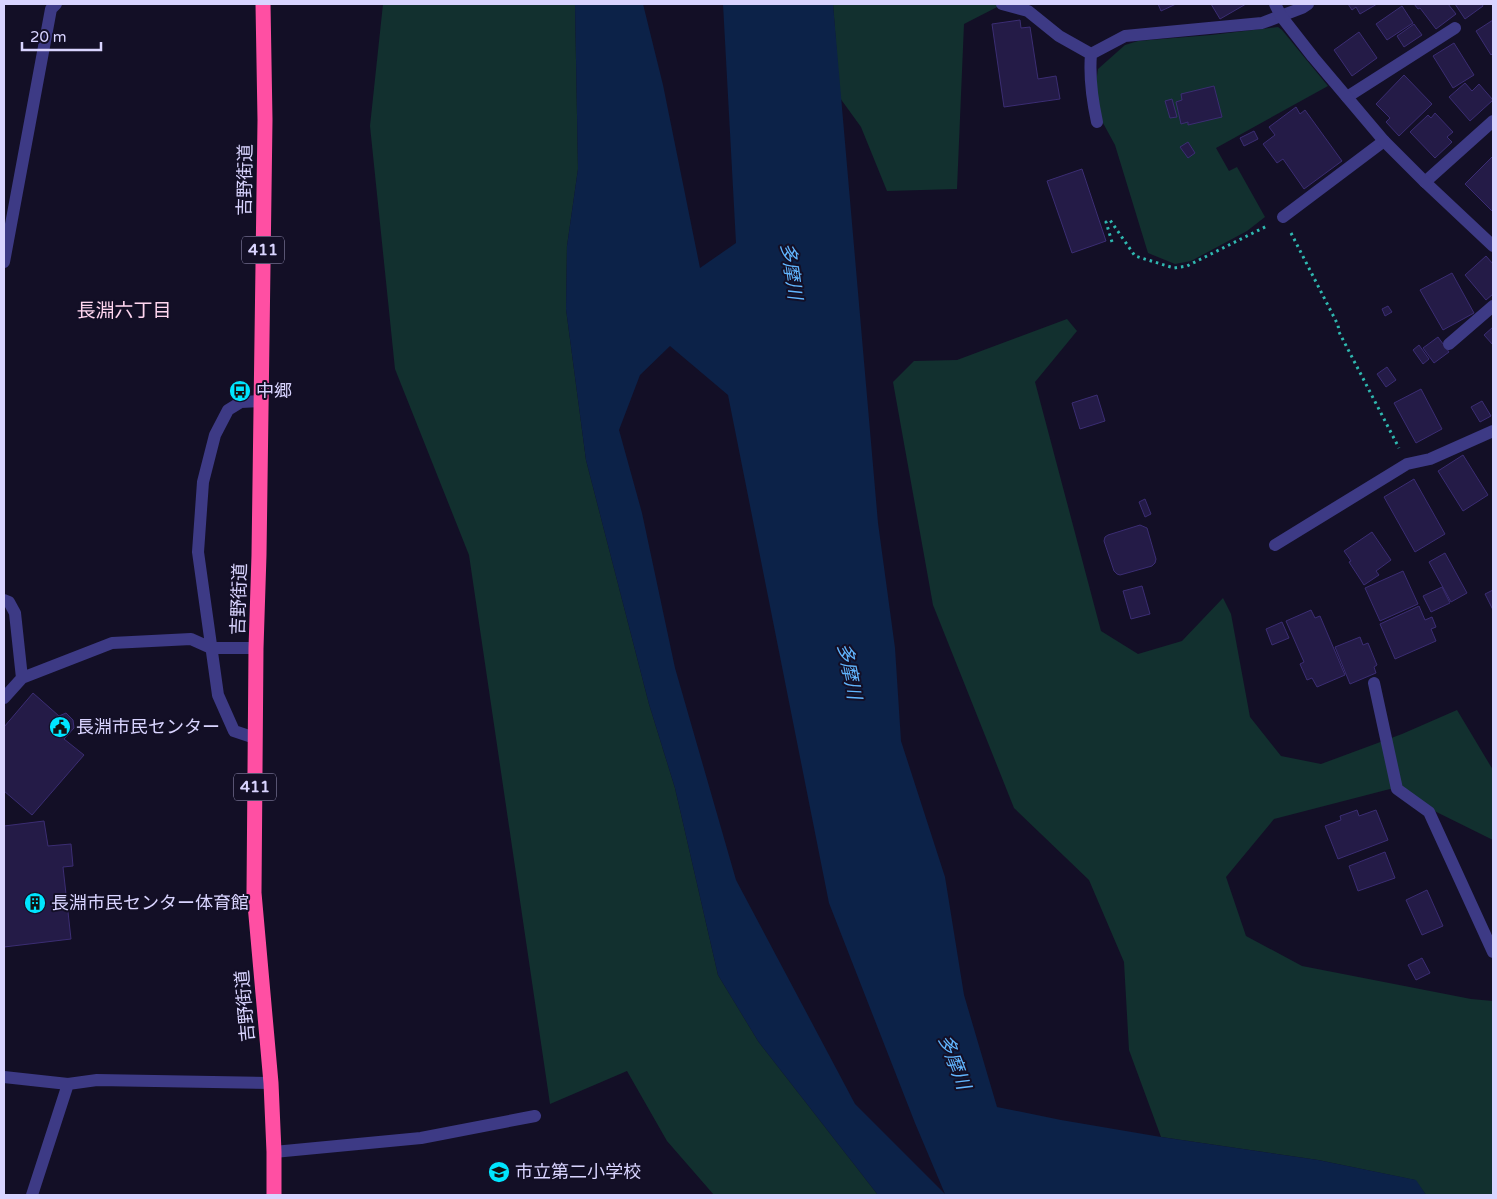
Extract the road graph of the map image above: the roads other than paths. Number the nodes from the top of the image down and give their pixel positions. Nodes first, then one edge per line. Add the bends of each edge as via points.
1 (56, 4) edge
2 (263, 4) edge
3 (1002, 4) edge
4 (1275, 4) edge
5 (1308, 4) edge
6 (1281, 16) junction
7 (1455, 28) dead end
8 (1091, 54) junction
9 (1347, 97) junction
10 (1493, 121) edge
11 (1097, 122) dead end
12 (1384, 141) junction
13 (1424, 182) junction
14 (1283, 217) road end
15 (1493, 246) edge
16 (4, 262) edge
17 (1493, 306) edge
18 (1449, 344) dead end
19 (261, 401) junction
20 (1493, 431) edge
21 (1275, 545) dead end
22 (4, 600) edge
23 (211, 648) junction
24 (256, 648) junction
25 (22, 678) junction
26 (1374, 683) dead end
27 (4, 698) edge
28 (255, 738) junction
29 (1493, 952) edge
30 (4, 1077) edge
31 (68, 1084) junction
32 (271, 1084) junction
33 (535, 1116) dead end
34 (274, 1152) junction
35 (32, 1195) edge
36 (274, 1195) edge

1 - 16 street via 51,9
2 - 19 highway, 吉野街道 / 411
3 - 8 street via 1028,11 1059,36
4 - 6 street
5 - 6 street
6 - 8 street via 1262,23 1124,36
6 - 9 street
7 - 9 street
8 - 11 street via 1089,73
9 - 12 street
10 - 13 street
12 - 13 street
12 - 14 street
13 - 15 street
17 - 18 street
19 - 23 street via 241,402 228,410 215,435 203,482 198,552
19 - 24 highway, 吉野街道 / 411
20 - 21 street via 1430,459 1407,464
22 - 25 street via 9,602 15,613
23 - 24 street
23 - 25 street via 191,639 112,643
23 - 28 street via 218,695 234,731
24 - 28 highway, 吉野街道 / 411
25 - 27 street
26 - 29 street via 1397,789 1429,812
28 - 32 highway, 吉野街道 / 411 via 254,893
30 - 31 street
31 - 32 street via 97,1080
31 - 35 street
32 - 34 highway, 吉野街道 / 411
33 - 34 street via 421,1138
34 - 36 highway, 吉野街道 / 411

